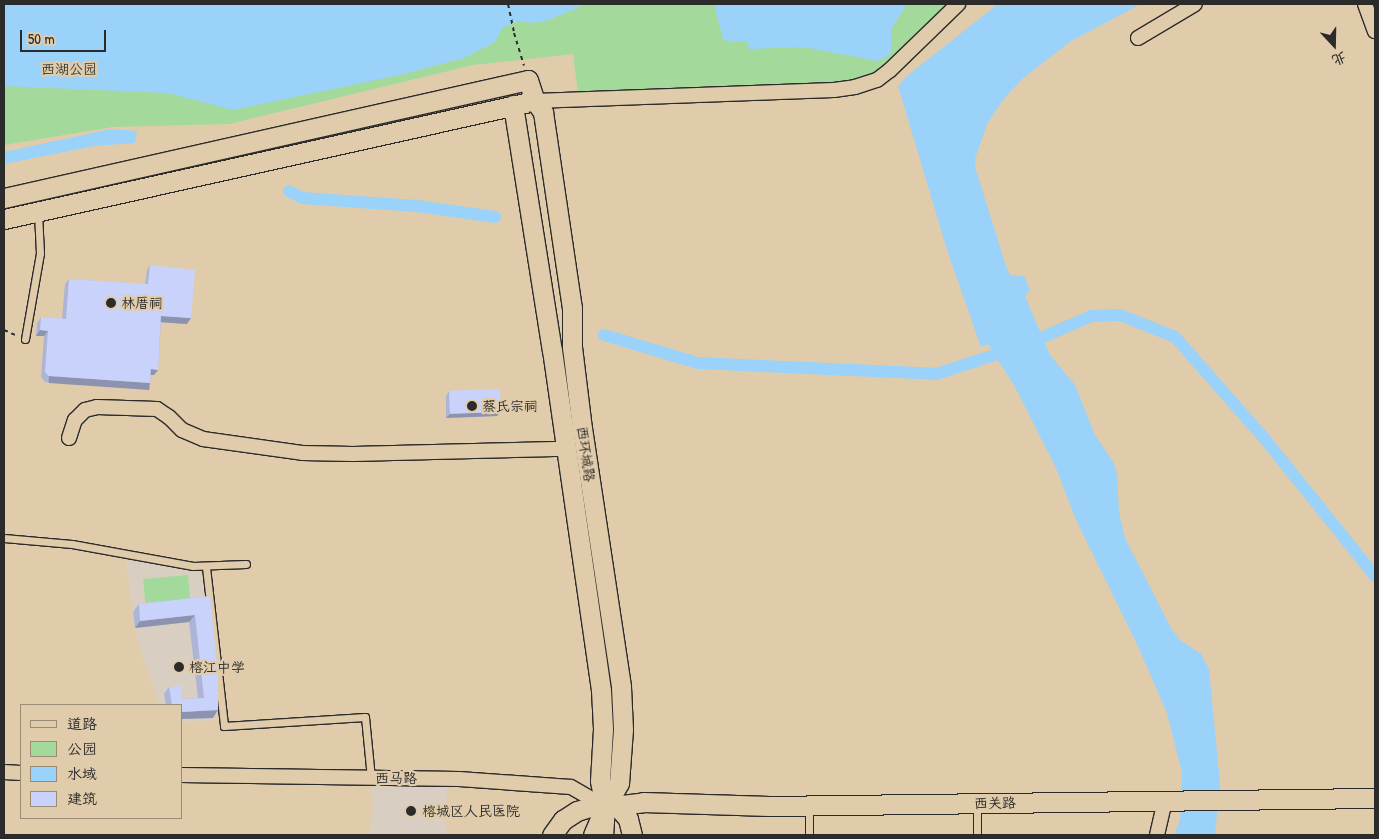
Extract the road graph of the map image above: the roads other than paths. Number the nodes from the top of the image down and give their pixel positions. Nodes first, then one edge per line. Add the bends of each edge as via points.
1 (958, 4) edge
2 (1195, 4) edge
3 (1365, 4) edge
4 (1375, 31) edge
5 (1138, 38) dead end
6 (535, 101) junction
7 (513, 106) junction
8 (4, 198) edge
9 (38, 212) junction
10 (4, 219) edge
11 (25, 339) road end
12 (69, 438) dead end
13 (566, 449) junction
14 (4, 538) edge
15 (246, 564) dead end
16 (206, 567) junction
17 (4, 772) edge
18 (20, 773) edge
19 (182, 776) edge
20 (372, 778) junction
21 (1375, 798) edge
22 (1170, 800) junction
23 (977, 803) junction
24 (610, 806) junction
25 (809, 806) junction
26 (552, 835) edge
27 (593, 835) edge
28 (603, 835) edge
29 (632, 835) edge
30 (810, 835) edge
31 (977, 835) edge
32 (1157, 835) edge

1 - 6 street via 890,70 876,80 855,87
2 - 5 street
3 - 4 street
6 - 7 main road
6 - 8 main road, 西环城路 via 528,80
6 - 24 main road, 西环城路 via 542,112 572,308 572,347 582,428 621,687 623,729 619,783
7 - 9 main road
7 - 13 main road, 西环城路
9 - 10 main road
9 - 11 lane via 40,253
12 - 13 street via 75,420 85,410 97,407 157,409 182,430 203,439 302,453
13 - 24 main road, 西环城路 via 602,690 604,729 600,781
14 - 16 lane via 72,544
15 - 16 lane
16 - 20 lane via 224,726 365,717
17 - 18 street
19 - 20 street, 西马路
20 - 24 street, 西马路 via 459,779 571,787
21 - 22 main road, 西关路
22 - 23 main road, 西关路
22 - 32 street
23 - 25 main road, 西关路
23 - 31 lane
24 - 25 main road, 西关路 via 643,802
24 - 26 main road, 西关路 via 577,810 563,820
24 - 27 main road, 西环城路
24 - 28 main road, 西环城路
24 - 29 main road via 628,819
25 - 30 lane

